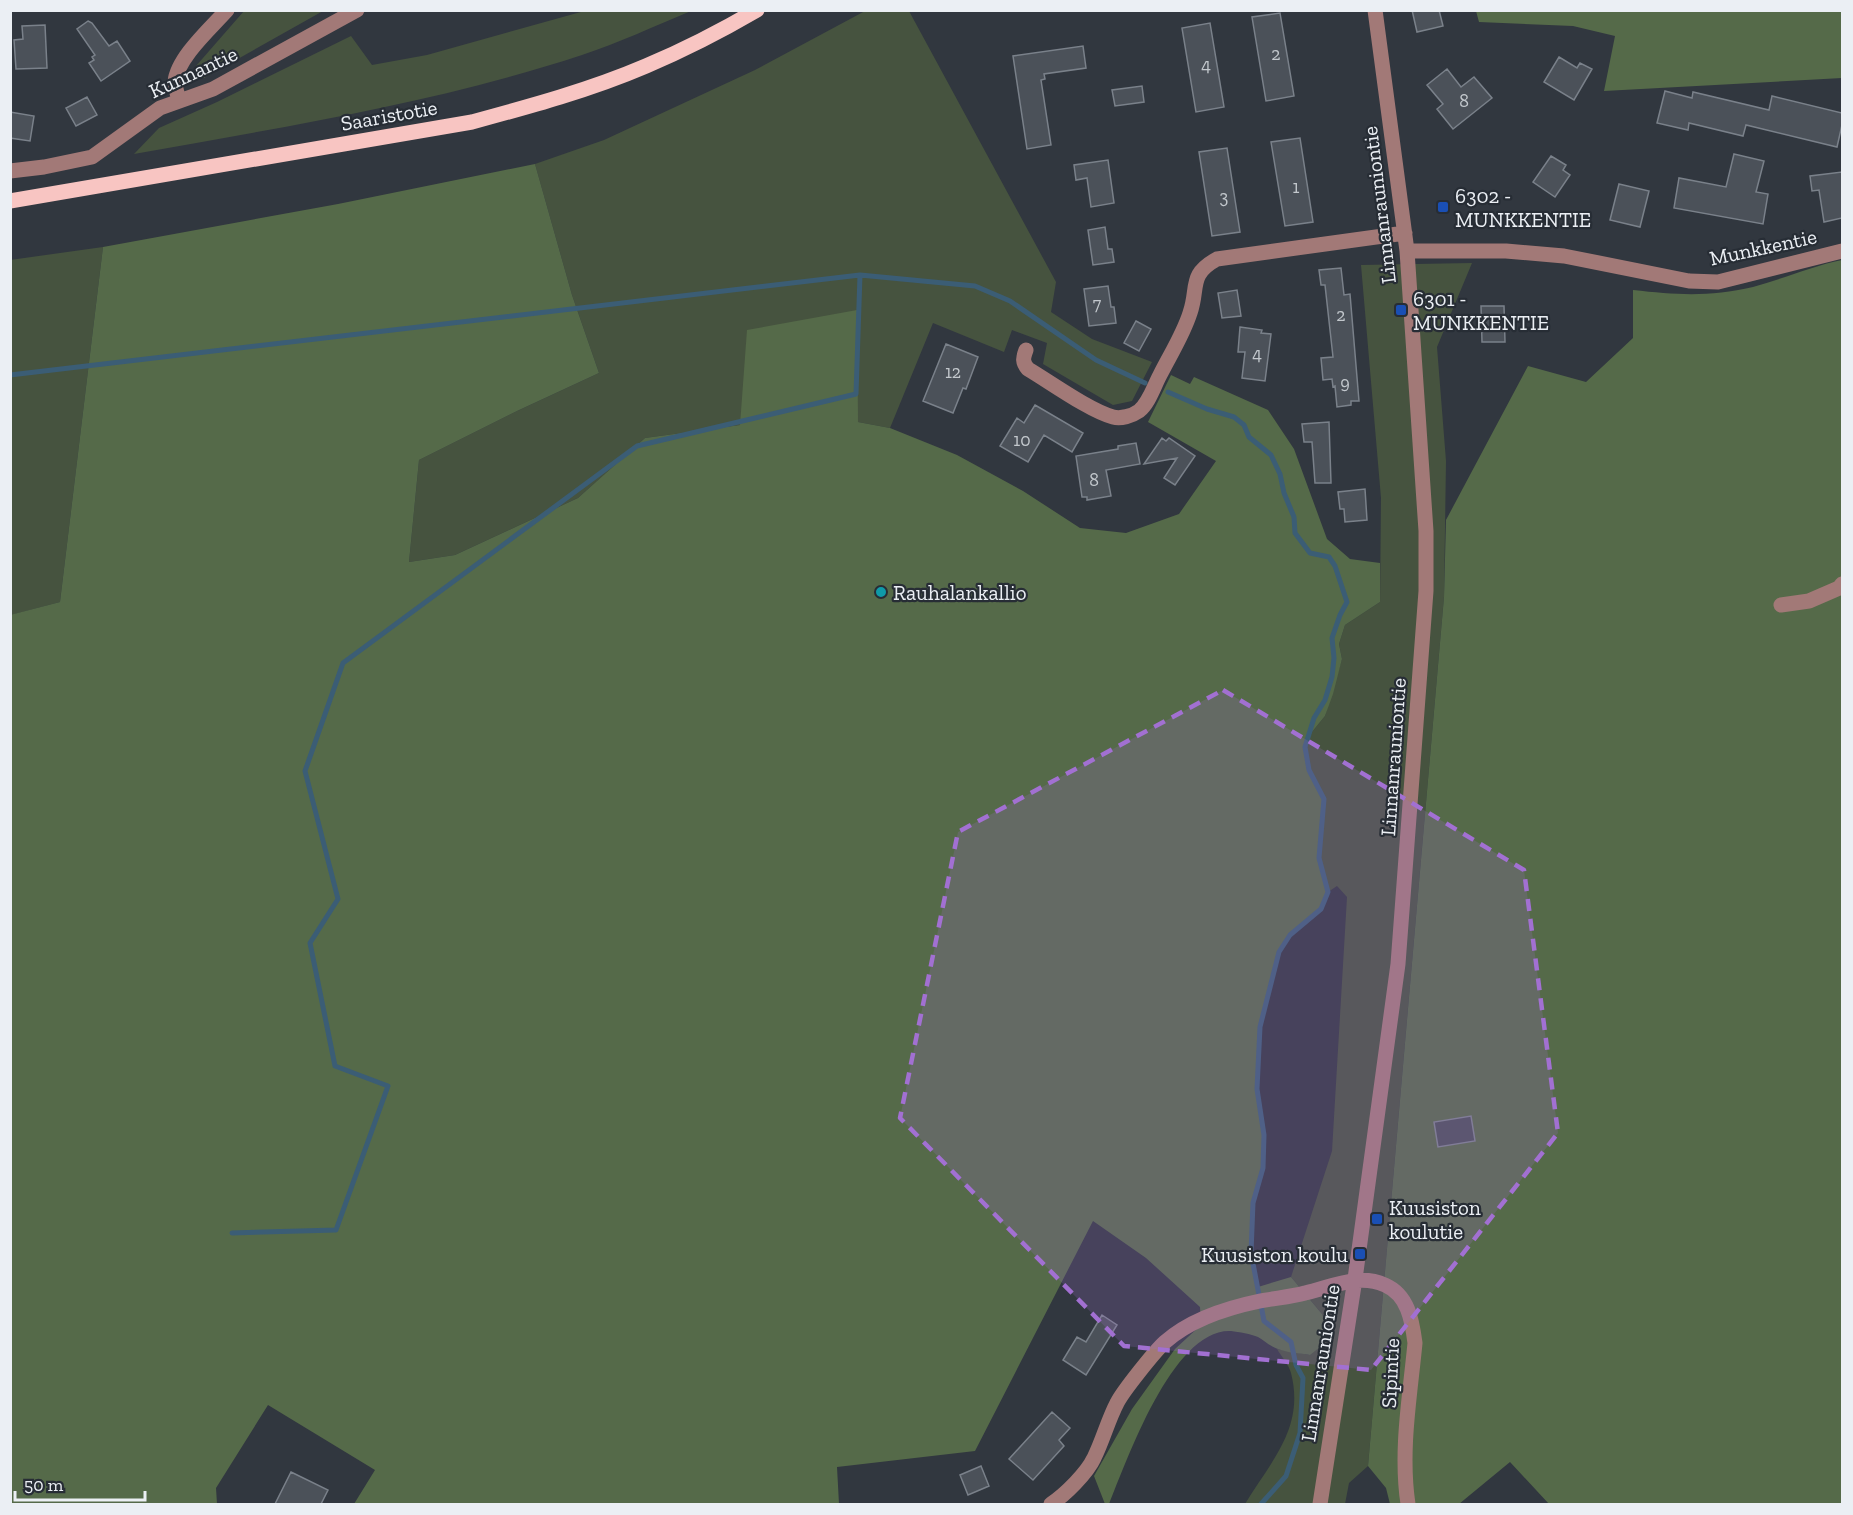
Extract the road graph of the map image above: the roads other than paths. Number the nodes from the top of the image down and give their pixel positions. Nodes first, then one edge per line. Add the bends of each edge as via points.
1 (227, 10) edge
2 (357, 10) edge
3 (757, 10) edge
4 (1375, 10) edge
5 (179, 101) junction
6 (10, 171) edge
7 (10, 201) edge
8 (1405, 233) junction
9 (1407, 251) junction
10 (1842, 251) edge
11 (1026, 350) dead end
12 (1842, 584) edge
13 (1781, 605) dead end
14 (1355, 1280) junction
15 (1051, 1504) edge
16 (1320, 1504) edge
17 (1408, 1504) edge

1 - 5 street via 180,66 175,82
2 - 5 street, Kunnantie via 213,89
3 - 7 main road, Saaristotie via 646,67 530,107 472,122
4 - 8 street, Linnanrauniontie
5 - 6 street, Kunnantie via 160,108 93,157
8 - 9 street, Linnanrauniontie
8 - 11 street via 1217,259 1206,265 1198,274 1194,301 1180,337 1148,399 1140,410 1128,416 1101,412 1028,369 1023,358
9 - 10 street, Munkkentie via 1506,251 1564,256 1689,281 1718,282
9 - 14 street, Linnanrauniontie via 1426,531 1426,591 1398,964
12 - 13 street via 1809,601
14 - 15 street via 1228,1309 1195,1321 1164,1343 1118,1402 1094,1460
14 - 16 street, Linnanrauniontie
14 - 17 street, Sipintie via 1386,1285 1398,1294 1413,1325 1415,1342 1405,1454

